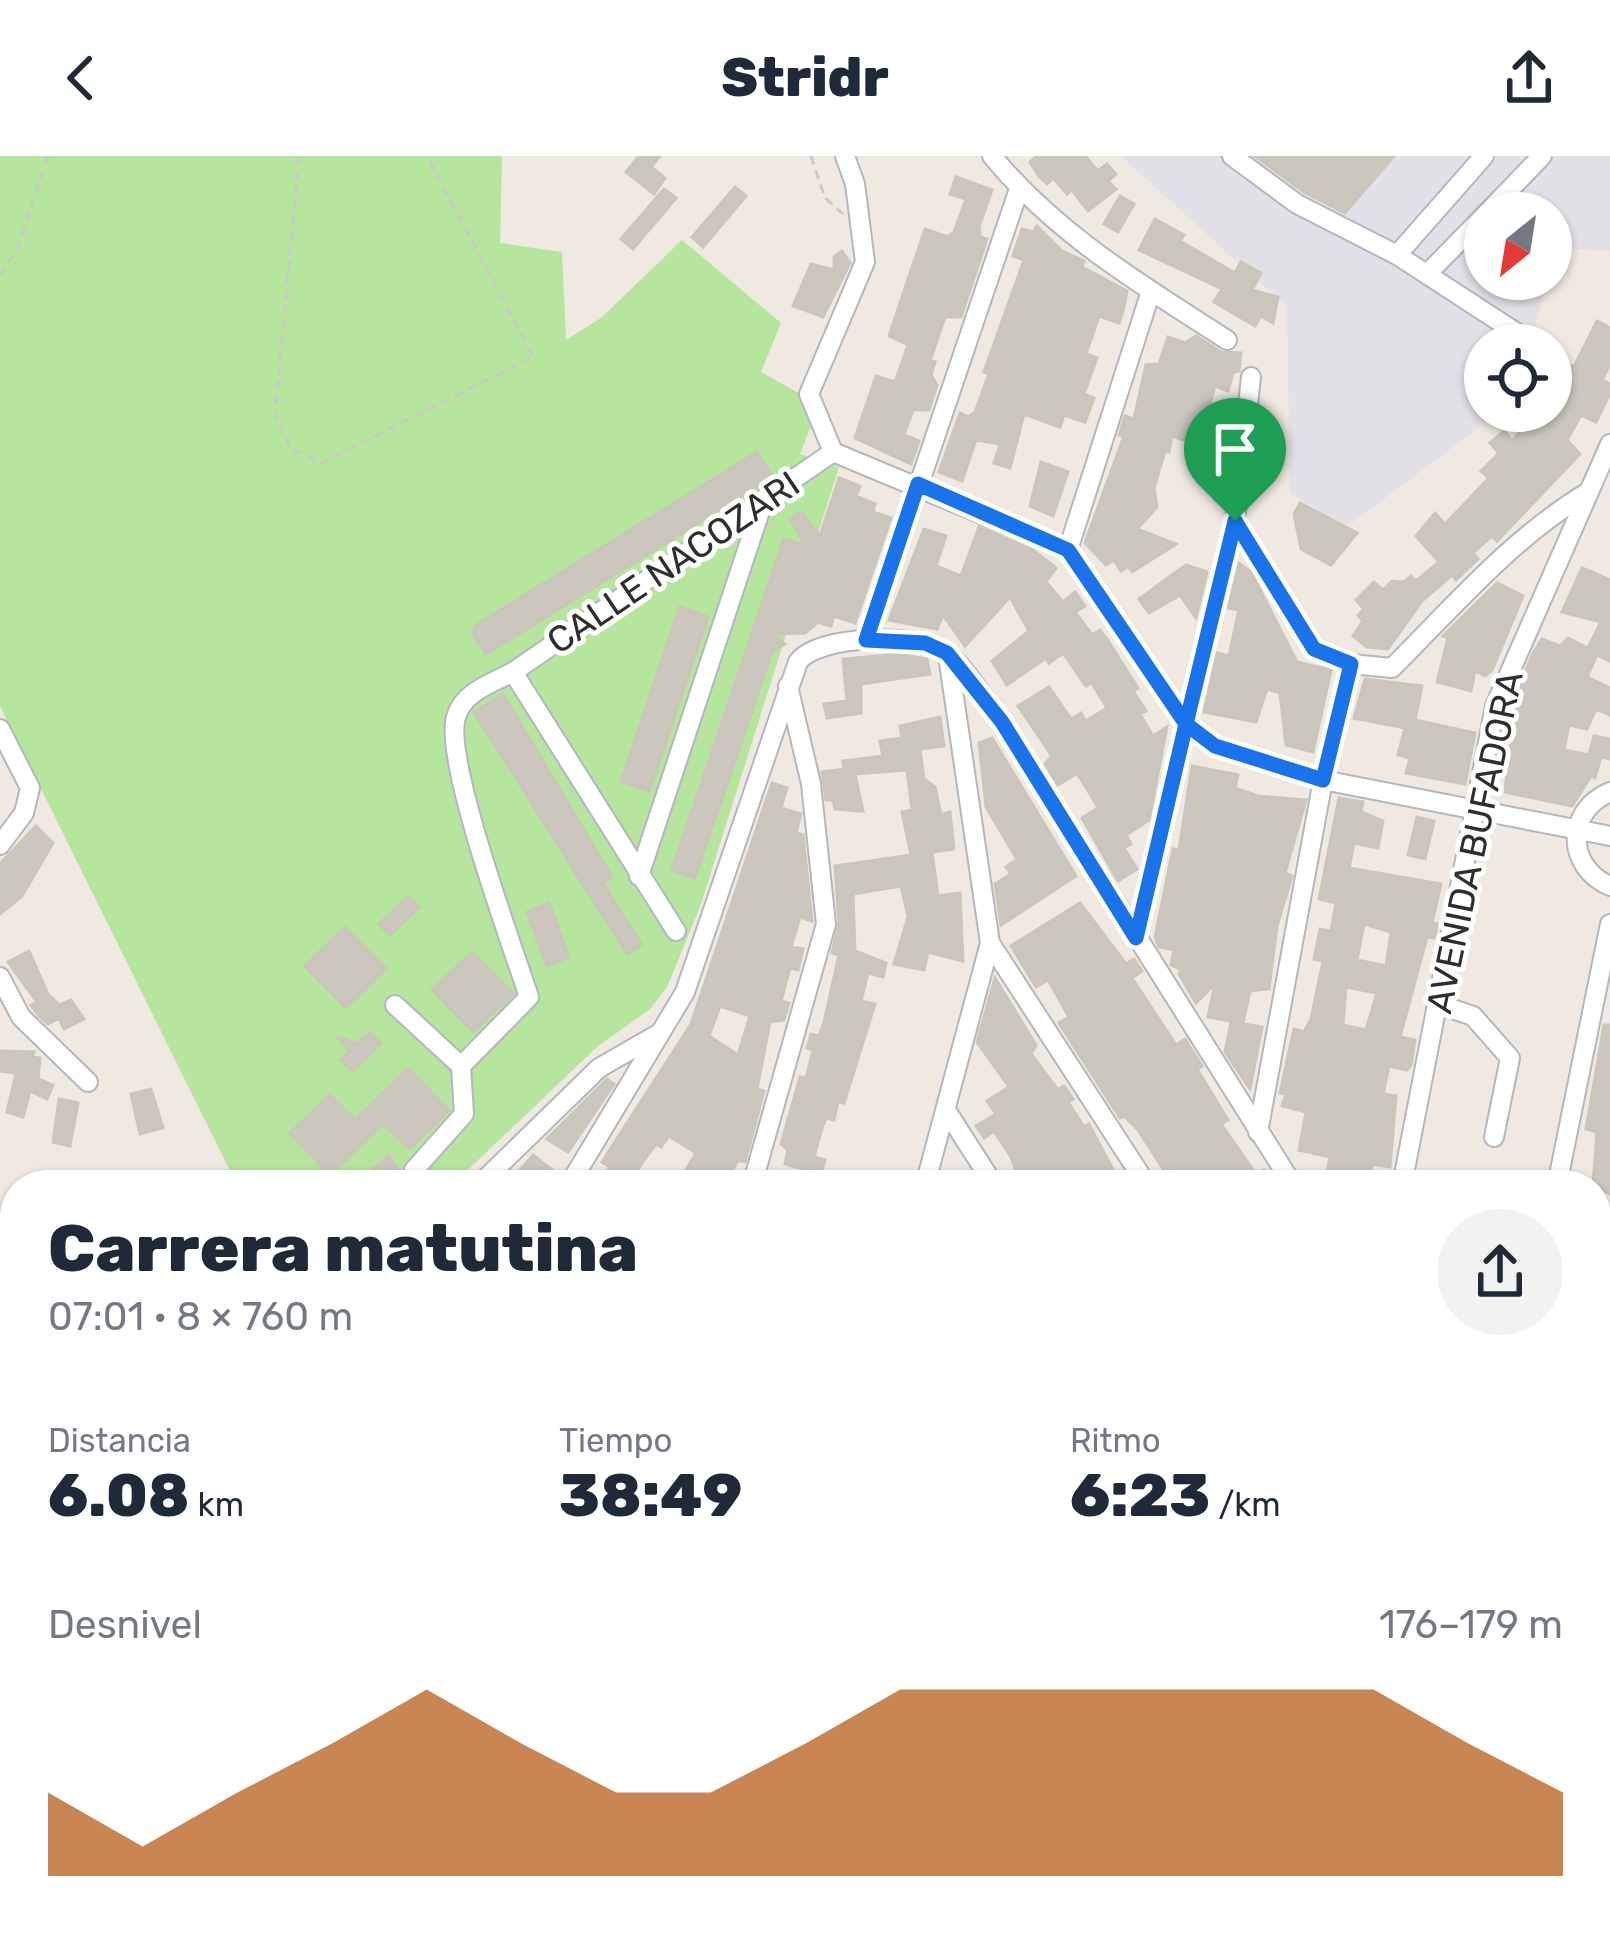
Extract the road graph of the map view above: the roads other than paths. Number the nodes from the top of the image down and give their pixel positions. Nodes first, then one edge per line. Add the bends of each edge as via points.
1 (845, 156) edge
2 (992, 156) edge
3 (1232, 156) edge
4 (1454, 156) edge
5 (1484, 156) edge
6 (1542, 156) edge
7 (1471, 173) junction
8 (1019, 189) junction
9 (1507, 192) edge
10 (1464, 236) edge
11 (1397, 256) junction
12 (1427, 274) junction
13 (1151, 291) junction
14 (1503, 324) edge
15 (1227, 340) dead end
16 (1251, 377) dead end
17 (1610, 444) edge
18 (833, 452) junction
19 (918, 484) junction
20 (1588, 492) junction
21 (764, 499) junction
22 (1235, 521) junction
23 (1068, 550) junction
24 (866, 640) junction
25 (947, 653) junction
26 (1351, 664) junction
27 (513, 672) junction
28 (788, 686) junction
29 (1186, 724) junction
30 (0, 729) edge
31 (1323, 780) junction
32 (1610, 792) edge
33 (1474, 811) junction
34 (1576, 829) junction
35 (1610, 836) edge
36 (0, 845) edge
37 (639, 876) junction
38 (1610, 886) edge
39 (1610, 924) edge
40 (676, 931) dead end
41 (1136, 938) junction
42 (990, 943) junction
43 (0, 977) edge
44 (1438, 1004) junction
45 (395, 1005) dead end
46 (21, 1018) junction
47 (0, 1029) edge
48 (662, 1032) junction
49 (461, 1066) junction
50 (88, 1082) dead end
51 (946, 1110) junction
52 (1258, 1132) junction
53 (1494, 1137) dead end
54 (414, 1170) dead end
55 (494, 1170) edge
56 (578, 1170) edge
57 (756, 1170) edge
58 (929, 1170) edge
59 (984, 1170) edge
60 (1137, 1170) edge
61 (1283, 1170) edge
62 (1405, 1170) edge
63 (1560, 1170) edge

1 - 18 street via 865,262 809,394
2 - 8 street
3 - 11 street via 1297,204
4 - 7 street
5 - 7 street
6 - 9 street
7 - 11 street
8 - 13 street
8 - 19 street
10 - 12 street
11 - 12 street
12 - 14 street
13 - 15 street
13 - 23 street
16 - 22 street
17 - 20 street, AVENIDA BUFADORA
18 - 19 street
18 - 21 street, CALLE NACOZARI
19 - 23 street
19 - 24 street
20 - 26 street via 1497,562 1392,668
20 - 33 street, AVENIDA BUFADORA via 1495,706
21 - 27 street, CALLE NACOZARI
21 - 37 street
22 - 26 street via 1314,649
22 - 29 street
23 - 29 street
24 - 25 street via 925,643
24 - 28 street via 816,645
25 - 41 street via 1002,722
25 - 42 street
26 - 31 street
27 - 37 street
27 - 49 street, CALLE NACOZARI via 467,696 454,737 482,858 529,997
28 - 48 street via 685,992
28 - 57 street via 811,784 826,924
29 - 31 street via 1215,746
29 - 41 street
30 - 36 street via 30,788 24,813
31 - 33 street
31 - 52 street
32 - 34 street via 1583,811
33 - 34 street
33 - 44 street, AVENIDA BUFADORA
34 - 35 street
34 - 38 street via 1584,868
37 - 40 street
39 - 63 street
41 - 52 street
42 - 51 street
42 - 60 street
43 - 46 street
44 - 53 street via 1473,1016 1510,1058
44 - 62 street, AVENIDA BUFADORA
45 - 49 street
46 - 47 street
46 - 50 street
48 - 55 street via 599,1068
48 - 56 street
49 - 54 street via 464,1114
51 - 58 street
51 - 59 street
52 - 61 street

